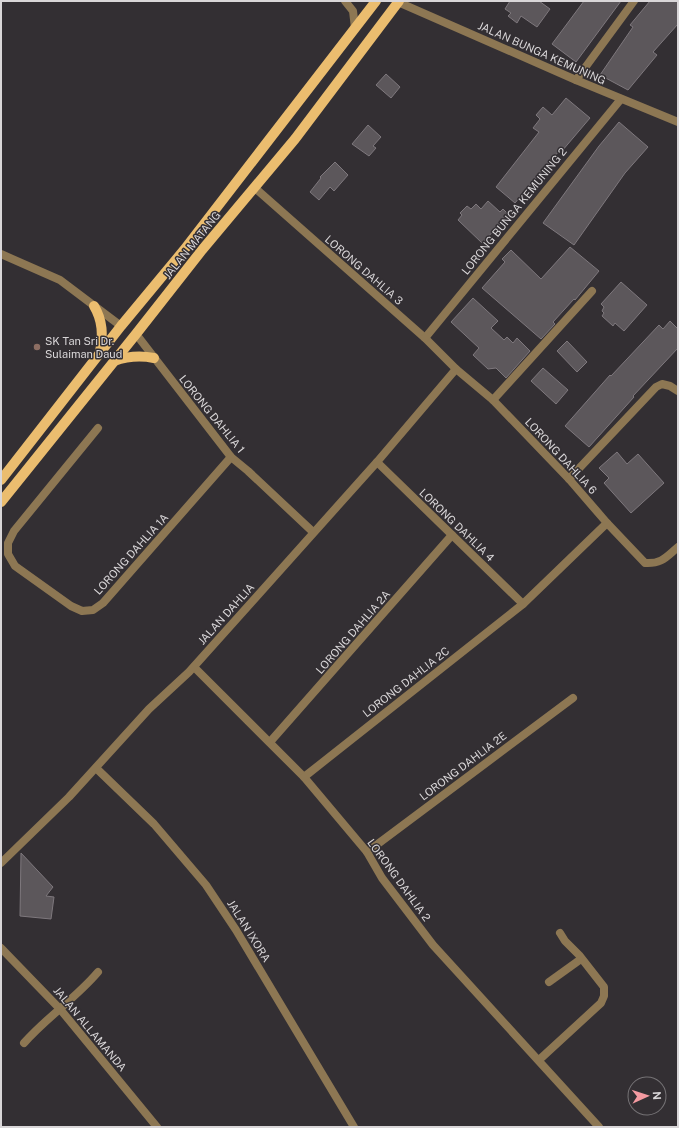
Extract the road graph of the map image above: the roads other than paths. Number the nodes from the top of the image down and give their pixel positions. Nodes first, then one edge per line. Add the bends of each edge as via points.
1 (345, 1) edge
2 (376, 1) edge
3 (634, 1) edge
4 (398, 2) edge
5 (355, 28) junction
6 (576, 80) junction
7 (621, 98) junction
8 (678, 122) edge
9 (255, 188) junction
10 (1, 254) edge
11 (592, 291) dead end
12 (94, 306) junction
13 (152, 312) junction
14 (121, 326) junction
15 (136, 334) junction
16 (425, 338) junction
17 (99, 354) junction
18 (154, 358) junction
19 (114, 361) junction
20 (456, 369) junction
21 (678, 391) edge
22 (493, 400) junction
23 (98, 428) dead end
24 (231, 457) junction
25 (377, 462) junction
26 (569, 479) junction
27 (1, 480) edge
28 (1, 502) edge
29 (607, 523) junction
30 (313, 532) junction
31 (452, 535) junction
32 (678, 547) edge
33 (523, 604) junction
34 (194, 667) junction
35 (573, 698) dead end
36 (270, 742) junction
37 (96, 768) junction
38 (304, 777) junction
39 (367, 852) junction
40 (1, 863) edge
41 (560, 933) dead end
42 (1, 948) edge
43 (582, 959) junction
44 (98, 972) dead end
45 (549, 982) dead end
46 (60, 1009) junction
47 (24, 1042) dead end
48 (539, 1060) junction
49 (157, 1127) edge
50 (354, 1127) edge
51 (599, 1127) edge

1 - 5 street via 353,11
2 - 5 main road, JALAN MATANG
3 - 6 street
4 - 6 street, JALAN BUNGA KEMUNING
4 - 9 main road, JALAN MATANG via 320,108
5 - 14 main road, JALAN MATANG via 184,250
6 - 7 street, JALAN BUNGA KEMUNING
7 - 8 street, JALAN BUNGA KEMUNING
7 - 16 street, LORONG BUNGA KEMUNING 2
9 - 13 main road, JALAN MATANG
9 - 16 street, LORONG DAHLIA 3
10 - 12 street via 60,280
11 - 22 street
12 - 14 street
12 - 17 main road via 100,315 102,326
13 - 14 main road via 134,330
13 - 15 main road, JALAN MATANG
14 - 17 main road, JALAN MATANG
15 - 18 street, LORONG DAHLIA 1
15 - 19 main road, JALAN MATANG
16 - 20 street, LORONG DAHLIA 3
17 - 27 main road, JALAN MATANG
18 - 19 main road via 138,355
18 - 24 street, LORONG DAHLIA 1
19 - 28 main road, JALAN MATANG
20 - 22 street, LORONG DAHLIA 6
20 - 25 street, JALAN DAHLIA
21 - 26 street via 662,384 656,388
22 - 26 street, LORONG DAHLIA 6
23 - 24 street, LORONG DAHLIA 1A via 14,531 8,543 8,554 15,566 82,611 93,610 103,603
24 - 30 street, LORONG DAHLIA 1
25 - 30 street, JALAN DAHLIA
25 - 31 street, LORONG DAHLIA 4
26 - 29 street, LORONG DAHLIA 6
29 - 32 street, LORONG DAHLIA 6 via 645,563 655,564
29 - 33 street, LORONG DAHLIA 2C
30 - 34 street, JALAN DAHLIA
31 - 33 street, LORONG DAHLIA 4
31 - 36 street, LORONG DAHLIA 2A
33 - 38 street, LORONG DAHLIA 2C
34 - 36 street, LORONG DAHLIA 2
34 - 37 street, JALAN DAHLIA via 149,710
35 - 39 street, LORONG DAHLIA 2E
36 - 38 street, LORONG DAHLIA 2
37 - 40 street, JALAN DAHLIA
37 - 50 street, JALAN IXORA via 154,824 206,885 236,930
38 - 39 street, LORONG DAHLIA 2
39 - 48 street, LORONG DAHLIA 2 via 382,878 433,945
41 - 43 street
42 - 46 street, JALAN ALLAMANDA
43 - 45 street
43 - 48 street via 604,987 604,996 601,1003
44 - 46 street
46 - 47 street
46 - 49 street, JALAN ALLAMANDA
48 - 51 street, LORONG DAHLIA 2

